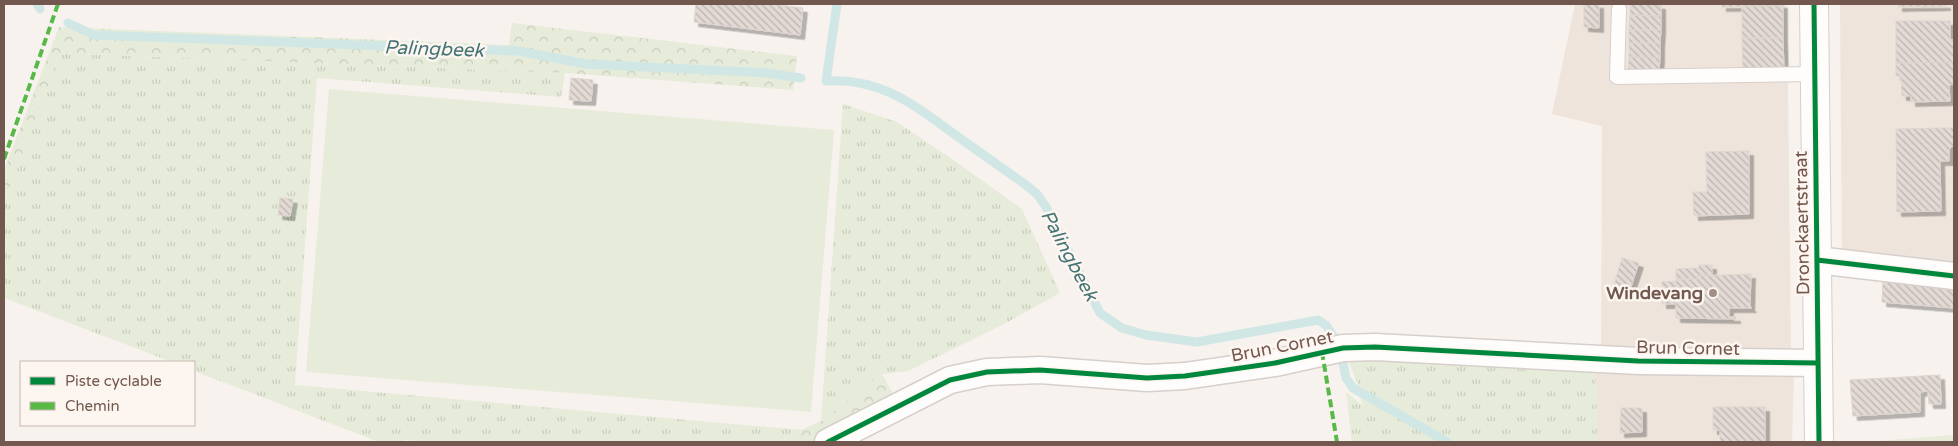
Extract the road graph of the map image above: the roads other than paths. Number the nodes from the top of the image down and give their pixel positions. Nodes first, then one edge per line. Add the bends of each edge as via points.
1 (1814, 4) edge
2 (1619, 9) dead end
3 (1814, 74) junction
4 (1817, 260) junction
5 (1954, 276) edge
6 (1818, 363) junction
7 (828, 442) edge
8 (1819, 442) edge

1 - 3 main road, Dronckaertstraat
2 - 3 lane via 1617,77
3 - 4 main road, Dronckaertstraat
4 - 5 street
4 - 6 main road, Dronckaertstraat
6 - 7 street, Brun Cornet via 1638,361 1375,347 1337,349 1275,363 1185,376 1147,378 1040,370 987,372 950,380
6 - 8 main road, Dronckaertstraat

